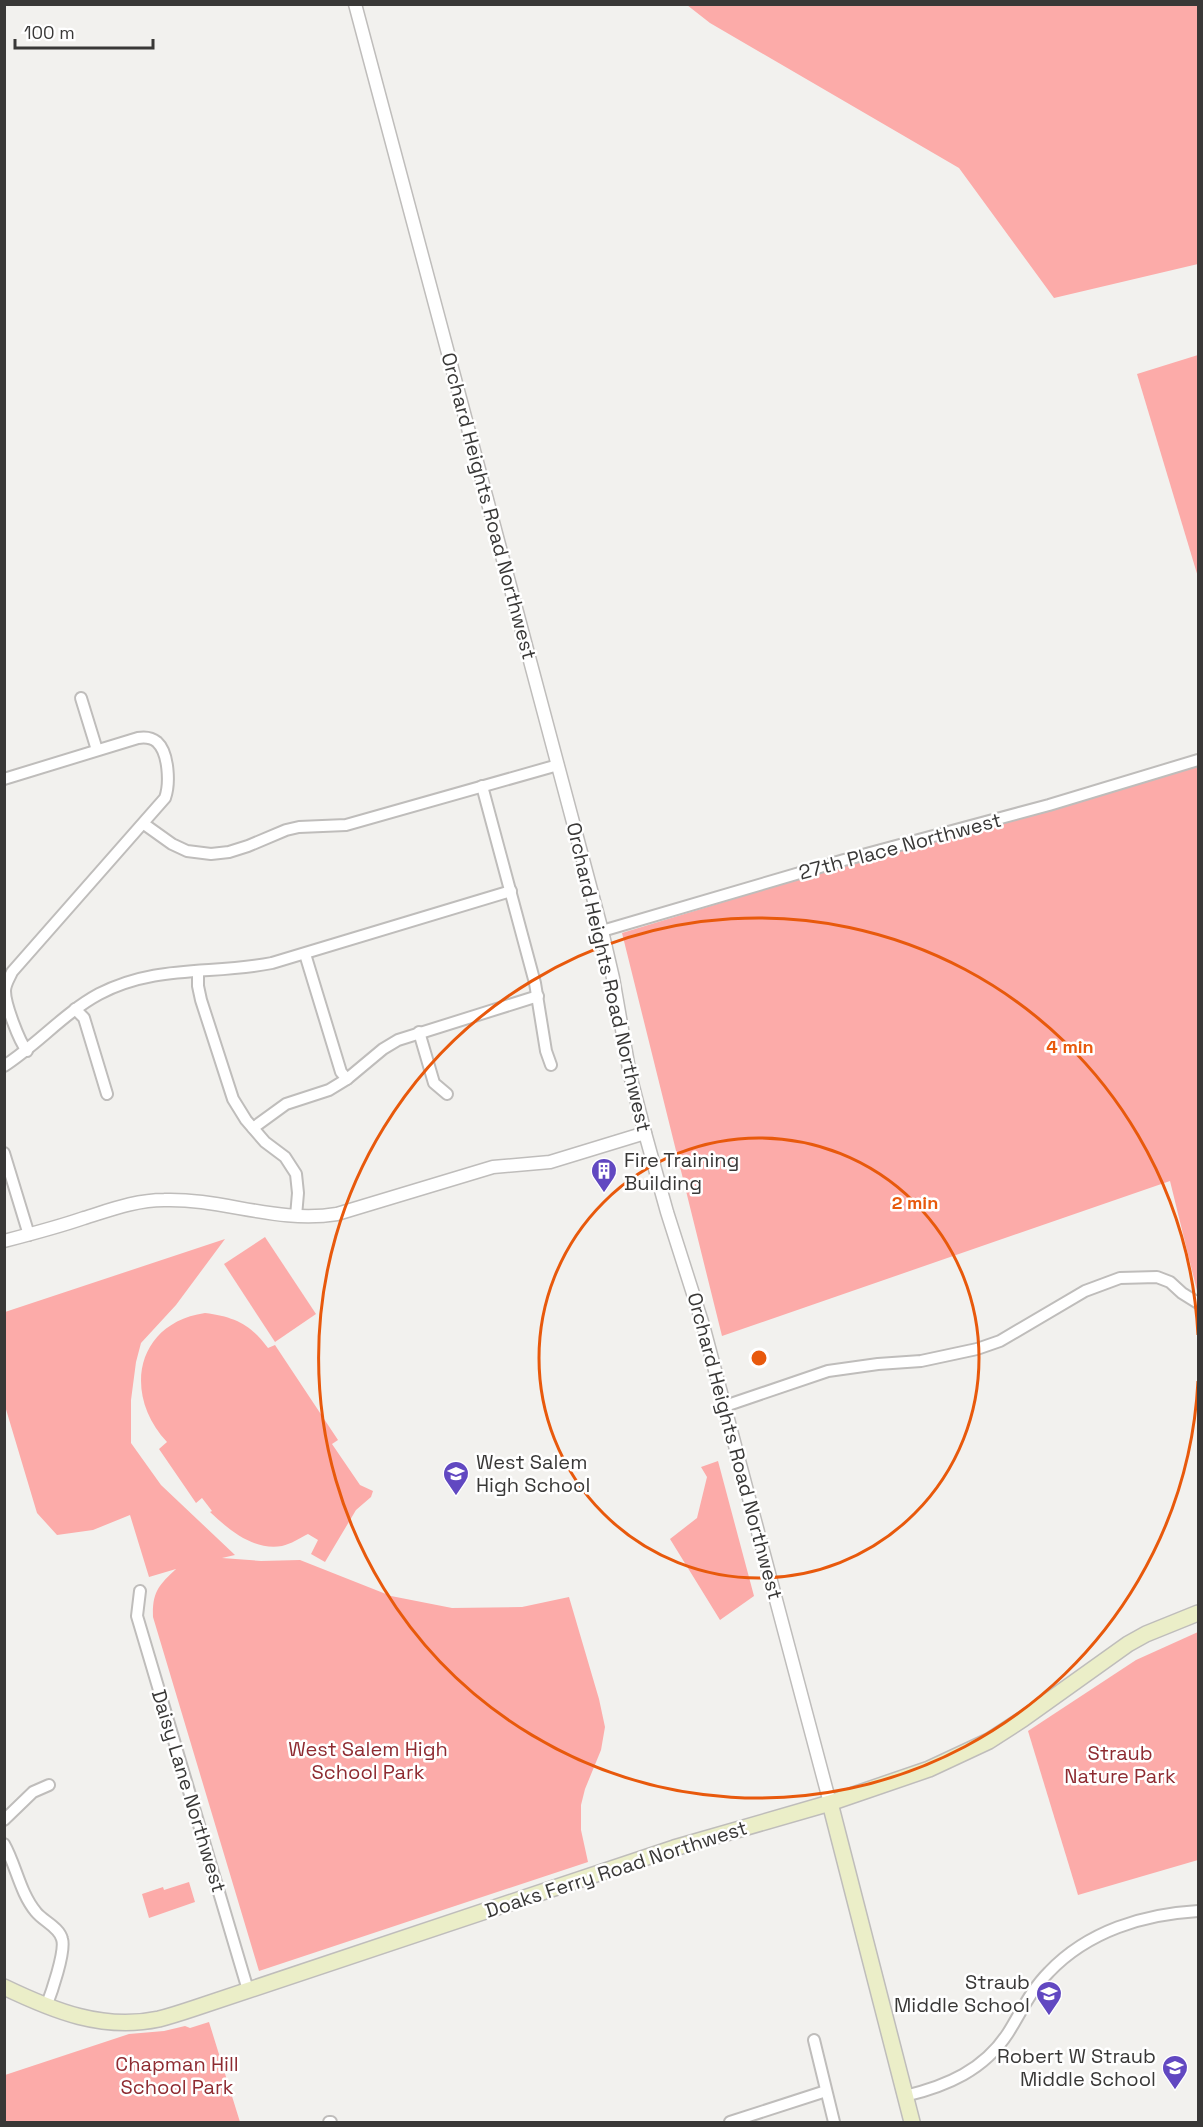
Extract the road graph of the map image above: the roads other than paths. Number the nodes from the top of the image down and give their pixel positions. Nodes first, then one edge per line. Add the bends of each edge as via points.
1 (356, 4) edge
2 (81, 698) dead end
3 (97, 750) junction
4 (1198, 760) edge
5 (558, 765) junction
6 (4, 779) edge
7 (482, 786) junction
8 (144, 824) junction
9 (511, 891) junction
10 (602, 931) junction
11 (305, 954) junction
12 (198, 971) junction
13 (538, 996) junction
14 (75, 1008) junction
15 (419, 1032) junction
16 (27, 1051) junction
17 (551, 1065) dead end
18 (4, 1066) edge
19 (347, 1079) junction
20 (107, 1094) dead end
21 (447, 1095) dead end
22 (254, 1128) junction
23 (645, 1134) junction
24 (4, 1153) edge
25 (296, 1216) junction
26 (29, 1235) junction
27 (4, 1241) edge
28 (1198, 1303) edge
29 (726, 1406) junction
30 (140, 1591) dead end
31 (1198, 1613) edge
32 (49, 1785) dead end
33 (830, 1803) junction
34 (4, 1820) edge
35 (4, 1844) edge
36 (1198, 1911) edge
37 (4, 1987) edge
38 (248, 1990) junction
39 (46, 2007) junction
40 (814, 2040) dead end
41 (826, 2091) junction
42 (905, 2096) junction
43 (730, 2122) edge
44 (834, 2122) edge
45 (912, 2122) edge

1 - 5 street, Orchard Heights Road Northwest
2 - 3 street
3 - 6 street
3 - 8 street via 147,737 161,749 169,788
4 - 10 street, 27th Place Northwest
5 - 7 street
5 - 10 street, Orchard Heights Road Northwest
7 - 8 street via 346,825 286,830 229,852 187,851
7 - 9 street
8 - 16 street via 6,983 5,993 20,1042
9 - 11 street
9 - 13 street
10 - 23 street, Orchard Heights Road Northwest
11 - 12 street via 243,969
11 - 19 street via 341,1072
12 - 14 street via 141,978 118,985
12 - 22 street via 201,1000 227,1085
13 - 15 street
13 - 17 street
14 - 16 street
14 - 20 street via 84,1018
15 - 19 street via 383,1048
15 - 21 street via 435,1083
16 - 18 street
19 - 22 street via 329,1090 286,1104
22 - 25 street via 296,1173
23 - 25 street via 550,1162 493,1167 337,1214
23 - 29 street, Orchard Heights Road Northwest
24 - 26 street
25 - 26 street via 181,1200 151,1200
26 - 27 street
28 - 29 street via 1157,1277 1120,1278 1085,1291 1000,1341 977,1349 921,1361 828,1371
29 - 33 street, Orchard Heights Road Northwest
30 - 38 street, Daisy Lane Northwest via 136,1616
31 - 33 main road, Doaks Ferry Road Northwest via 1128,1644 978,1747 929,1769
32 - 34 street via 33,1792
33 - 38 main road, Doaks Ferry Road Northwest via 674,1848
33 - 42 main road, Orchard Heights Road Northwest
35 - 39 street via 35,1911 62,1938
36 - 42 street via 1151,1916 1084,1944 1049,1971 984,2061 958,2079
37 - 39 main road, Doaks Ferry Road Northwest
38 - 39 main road, Doaks Ferry Road Northwest via 142,2022 93,2020
40 - 41 street
41 - 43 street
41 - 44 street
42 - 45 main road, Orchard Heights Road Northwest

